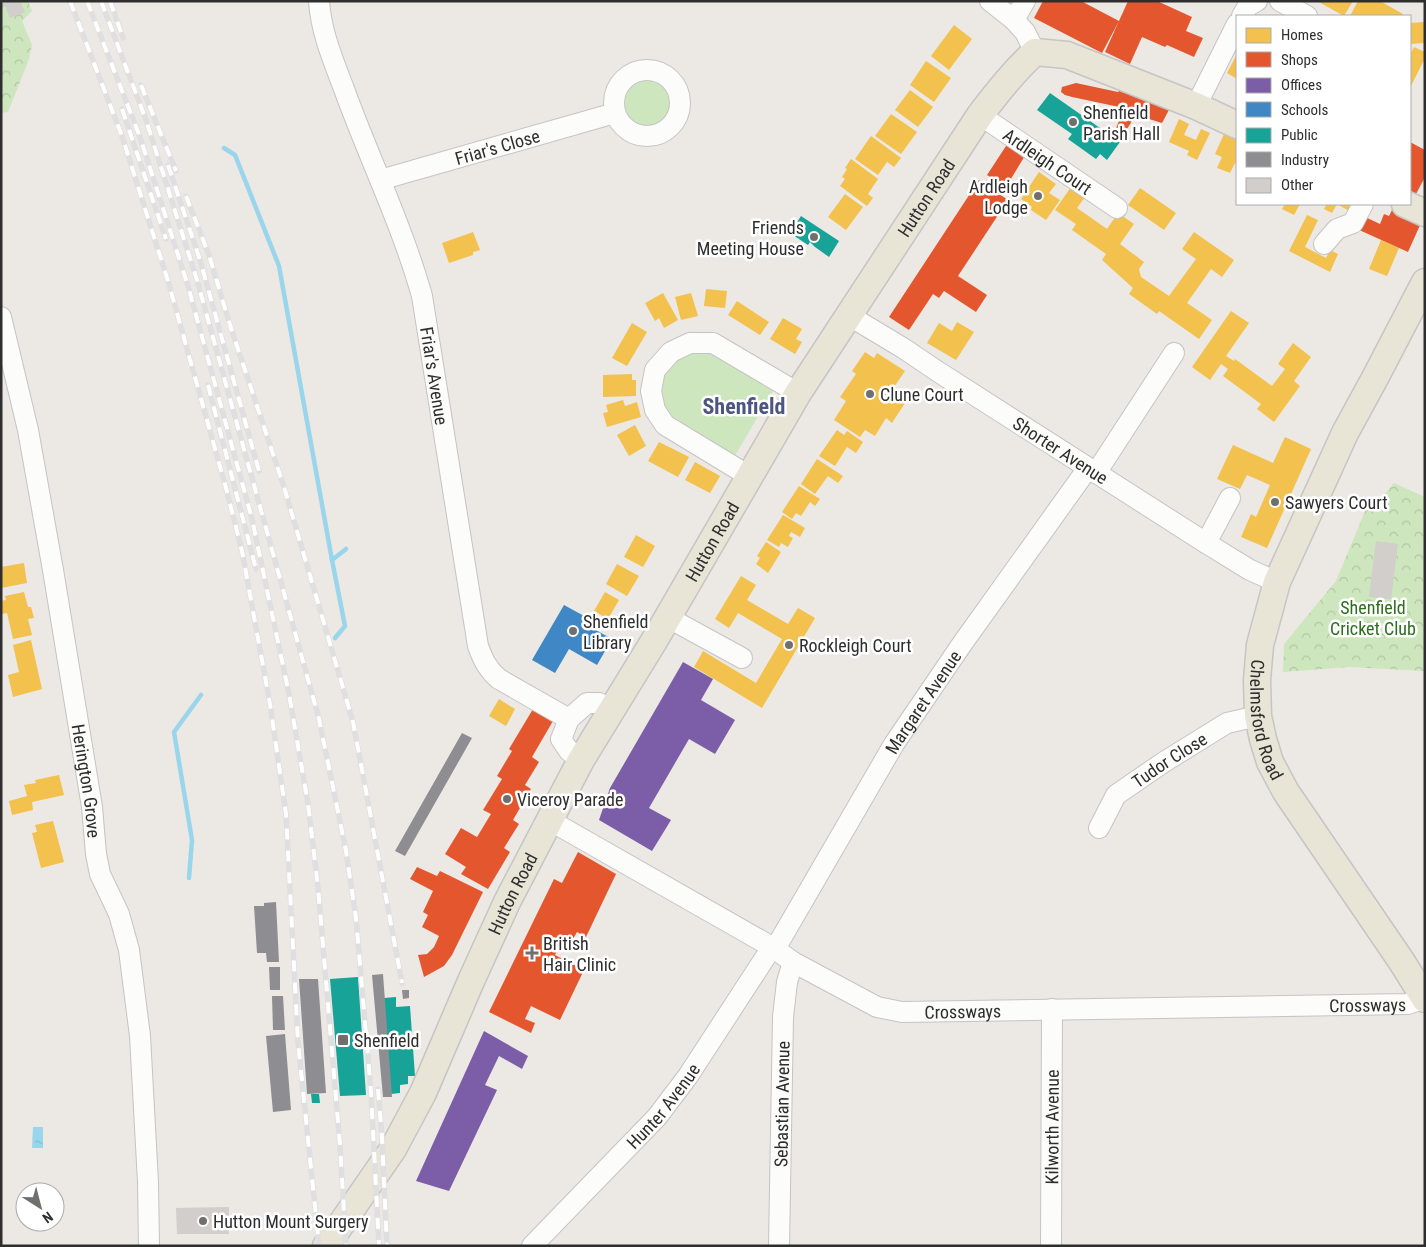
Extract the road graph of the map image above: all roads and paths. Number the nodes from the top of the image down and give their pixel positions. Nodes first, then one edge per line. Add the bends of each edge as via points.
1 (318, 1) edge
2 (990, 1) edge
3 (1025, 1) edge
4 (1257, 1) edge
5 (1280, 1) edge
6 (1243, 15) edge
7 (1305, 15) edge
8 (1014, 20) junction
9 (1236, 26) edge
10 (1034, 52) junction
11 (1196, 106) junction
12 (615, 113) dead end
13 (980, 115) junction
14 (1236, 125) edge
15 (380, 180) junction
16 (1362, 205) edge
17 (1407, 205) edge
18 (1116, 208) dead end
19 (1425, 213) edge
20 (1324, 244) dead end
21 (1425, 282) edge
22 (848, 315) junction
23 (1, 317) edge
24 (1174, 352) dead end
25 (798, 393) junction
26 (1092, 470) junction
27 (749, 476) junction
28 (1230, 498) dead end
29 (1206, 543) junction
30 (1277, 582) junction
31 (667, 617) junction
32 (742, 658) dead end
33 (611, 709) junction
34 (1258, 716) junction
35 (569, 719) junction
36 (581, 760) junction
37 (549, 820) junction
38 (1100, 828) dead end
39 (773, 948) junction
40 (793, 962) junction
41 (1425, 998) edge
42 (1052, 1009) junction
43 (149, 1246) edge
44 (326, 1246) edge
45 (532, 1246) edge
46 (779, 1246) edge
47 (1051, 1246) edge

1 - 15 street, Friar's Avenue via 325,38
2 - 8 street
3 - 8 street
4 - 6 street via 1248,6
5 - 7 street
8 - 10 street via 1025,32
9 - 11 street
10 - 11 main road via 1067,55
10 - 13 main road, Hutton Road
11 - 14 main road
12 - 15 street, Friar's Close
13 - 18 street, Ardleigh Court
13 - 22 main road, Hutton Road
15 - 35 street, Friar's Avenue via 422,296 478,646 490,672
16 - 20 street via 1353,223 1337,229
17 - 19 main road
21 - 30 main road, Chelmsford Road via 1345,433
22 - 25 main road, Hutton Road
22 - 26 street, Shorter Avenue
23 - 43 street, Herington Grove via 28,430 53,570 100,874 118,914 129,950 140,1044
24 - 26 street
25 - 27 main road, Hutton Road
25 - 27 street via 714,343 690,343 671,352 655,370 651,390 654,410 665,426
26 - 29 street, Shorter Avenue
26 - 39 street, Margaret Avenue via 962,644 894,744
27 - 31 main road, Hutton Road
28 - 29 street
29 - 30 street, Shorter Avenue
30 - 34 main road, Chelmsford Road via 1260,645
31 - 32 street
31 - 33 main road, Hutton Road
33 - 35 street via 599,703 588,703
33 - 36 main road, Hutton Road
34 - 38 street, Tudor Close via 1227,723 1116,794
34 - 41 main road, Chelmsford Road via 1270,762 1286,792
35 - 36 street via 561,739
36 - 37 main road, Hutton Road
37 - 39 street, Crossways
37 - 44 main road, Hutton Road via 507,902 423,1093 393,1150
39 - 40 street, Crossways
39 - 45 street, Hunter Avenue via 657,1117
40 - 42 street, Crossways via 888,1010
40 - 46 street, Sebastian Avenue via 782,1017
41 - 42 street, Crossways via 1408,1004
42 - 47 street, Kilworth Avenue

